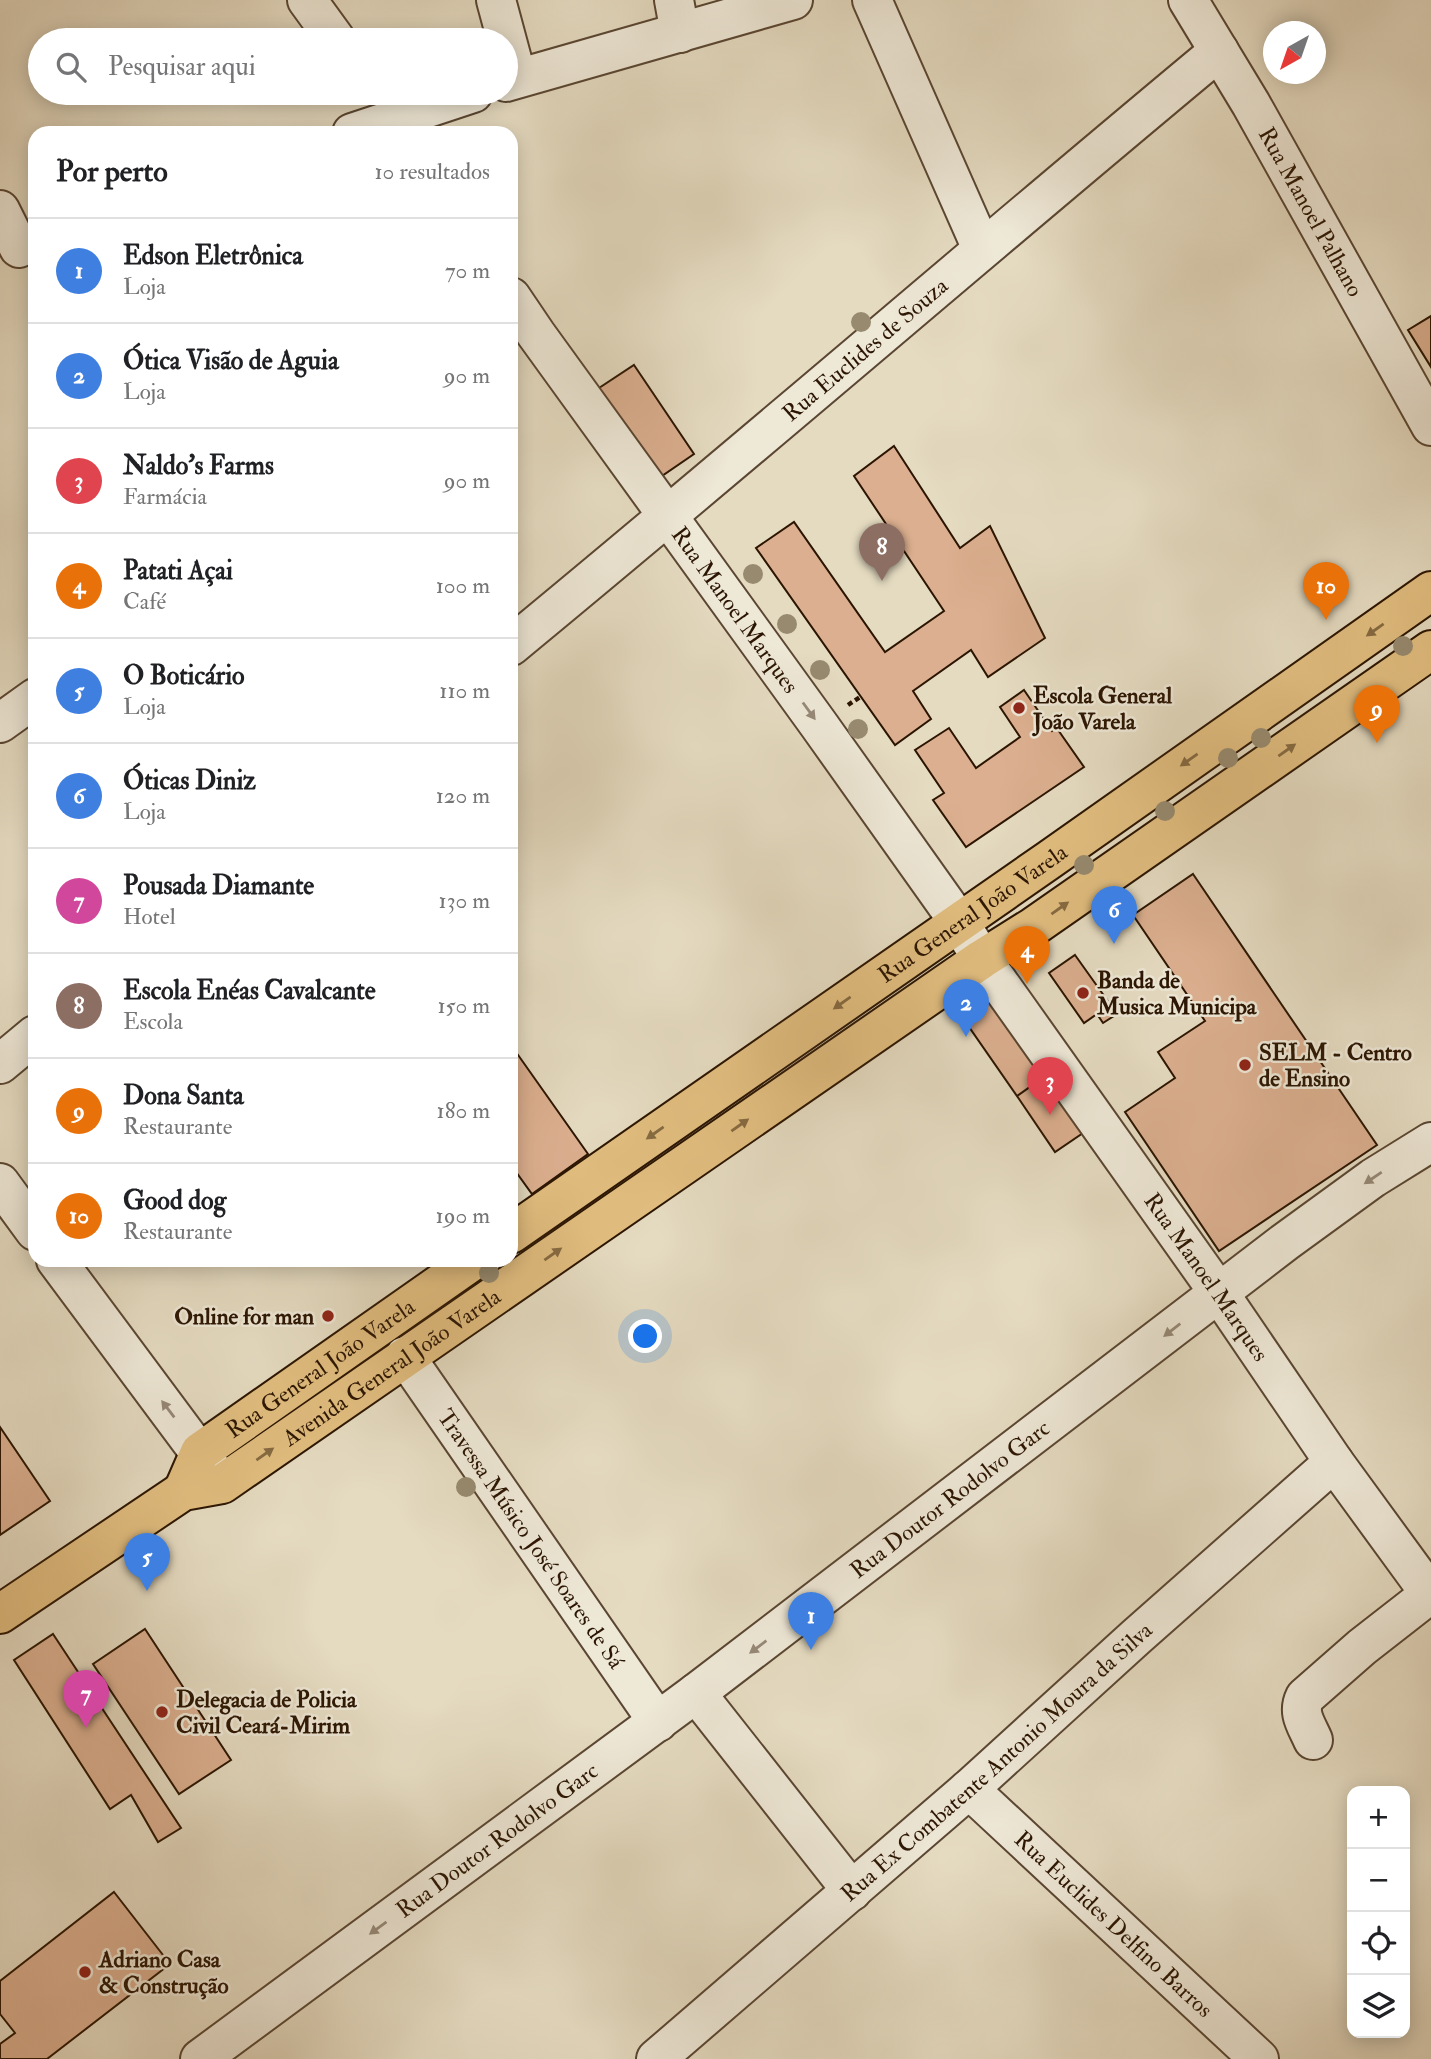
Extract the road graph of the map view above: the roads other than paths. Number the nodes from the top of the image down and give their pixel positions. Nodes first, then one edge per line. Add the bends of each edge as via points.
1 (307, 0) edge
2 (496, 0) edge
3 (793, 0) edge
4 (872, 0) edge
5 (1188, 0) edge
6 (677, 17) edge
7 (327, 28) edge
8 (501, 28) edge
9 (1219, 51) junction
10 (518, 77) edge
11 (428, 105) edge
12 (391, 115) edge
13 (367, 126) edge
14 (0, 210) edge
15 (982, 249) junction
16 (18, 252) edge
17 (518, 324) edge
18 (523, 343) edge
19 (1431, 426) edge
20 (668, 517) junction
21 (1431, 590) edge
22 (518, 640) edge
23 (1431, 650) edge
24 (28, 703) edge
25 (0, 723) edge
26 (959, 922) junction
27 (982, 959) junction
28 (28, 1041) edge
29 (0, 1064) edge
30 (1431, 1142) edge
31 (0, 1183) edge
32 (518, 1220) edge
33 (28, 1221) edge
34 (62, 1267) edge
35 (464, 1267) edge
36 (1219, 1293) junction
37 (405, 1356) junction
38 (200, 1452) junction
39 (1334, 1462) junction
40 (222, 1484) junction
41 (183, 1490) junction
42 (1431, 1595) edge
43 (0, 1614) edge
44 (696, 1693) junction
45 (658, 1722) junction
46 (1313, 1740) dead end
47 (969, 1790) junction
48 (852, 1891) junction
49 (200, 2059) edge
50 (656, 2059) edge
51 (1259, 2059) edge

1 - 7 street
2 - 8 street
3 - 6 street
4 - 15 street
5 - 9 street, Rua Manoel Palhano
6 - 10 street
9 - 15 street, Rua Euclides de Souza
9 - 19 street, Rua Manoel Palhano
11 - 12 street
12 - 13 street
14 - 16 street
15 - 20 street, Rua Euclides de Souza
17 - 18 street, Rua Manoel Marques
18 - 20 street, Rua Manoel Marques
20 - 22 street, Rua Euclides de Souza
20 -> 26 street, Rua Manoel Marques
21 -> 26 main road, Rua General João Varela
27 -> 23 main road, Rua General João Varela
24 - 25 street
26 - 27 street, Rua Manoel Marques
26 -> 32 main road, Rua General João Varela
27 - 36 street, Rua Manoel Marques
37 -> 27 main road, Avenida General João Varela
28 - 29 street
30 -> 36 street, Rua Doutor Rodolvo Garc via 1362,1186
31 - 33 street
38 -> 34 street
35 - 38 main road, Rua General João Varela
36 - 39 street, Rua Manoel Marques
36 -> 44 street, Rua Doutor Rodolvo Garc
40 -> 37 main road, Avenida General João Varela
37 - 45 street, Travessa Músico José Soares de Sá
38 - 40 street
38 - 41 main road, Rua General João Varela
39 - 42 street, Rua Manoel Marques
39 - 47 street, Rua Ex Combatente Antonio Moura da Silva
40 - 41 main road, Avenida General João Varela
41 - 43 main road, Avenida General João Varela
42 - 46 street via 1305,1697 1300,1712
44 - 45 street, Rua Doutor Rodolvo Garc
44 - 48 street
45 -> 49 street, Rua Doutor Rodolvo Garc
47 - 48 street, Rua Ex Combatente Antonio Moura da Silva
47 - 51 street, Rua Euclides Delfino Barros
48 - 50 street, Rua Ex Combatente Antonio Moura da Silva

